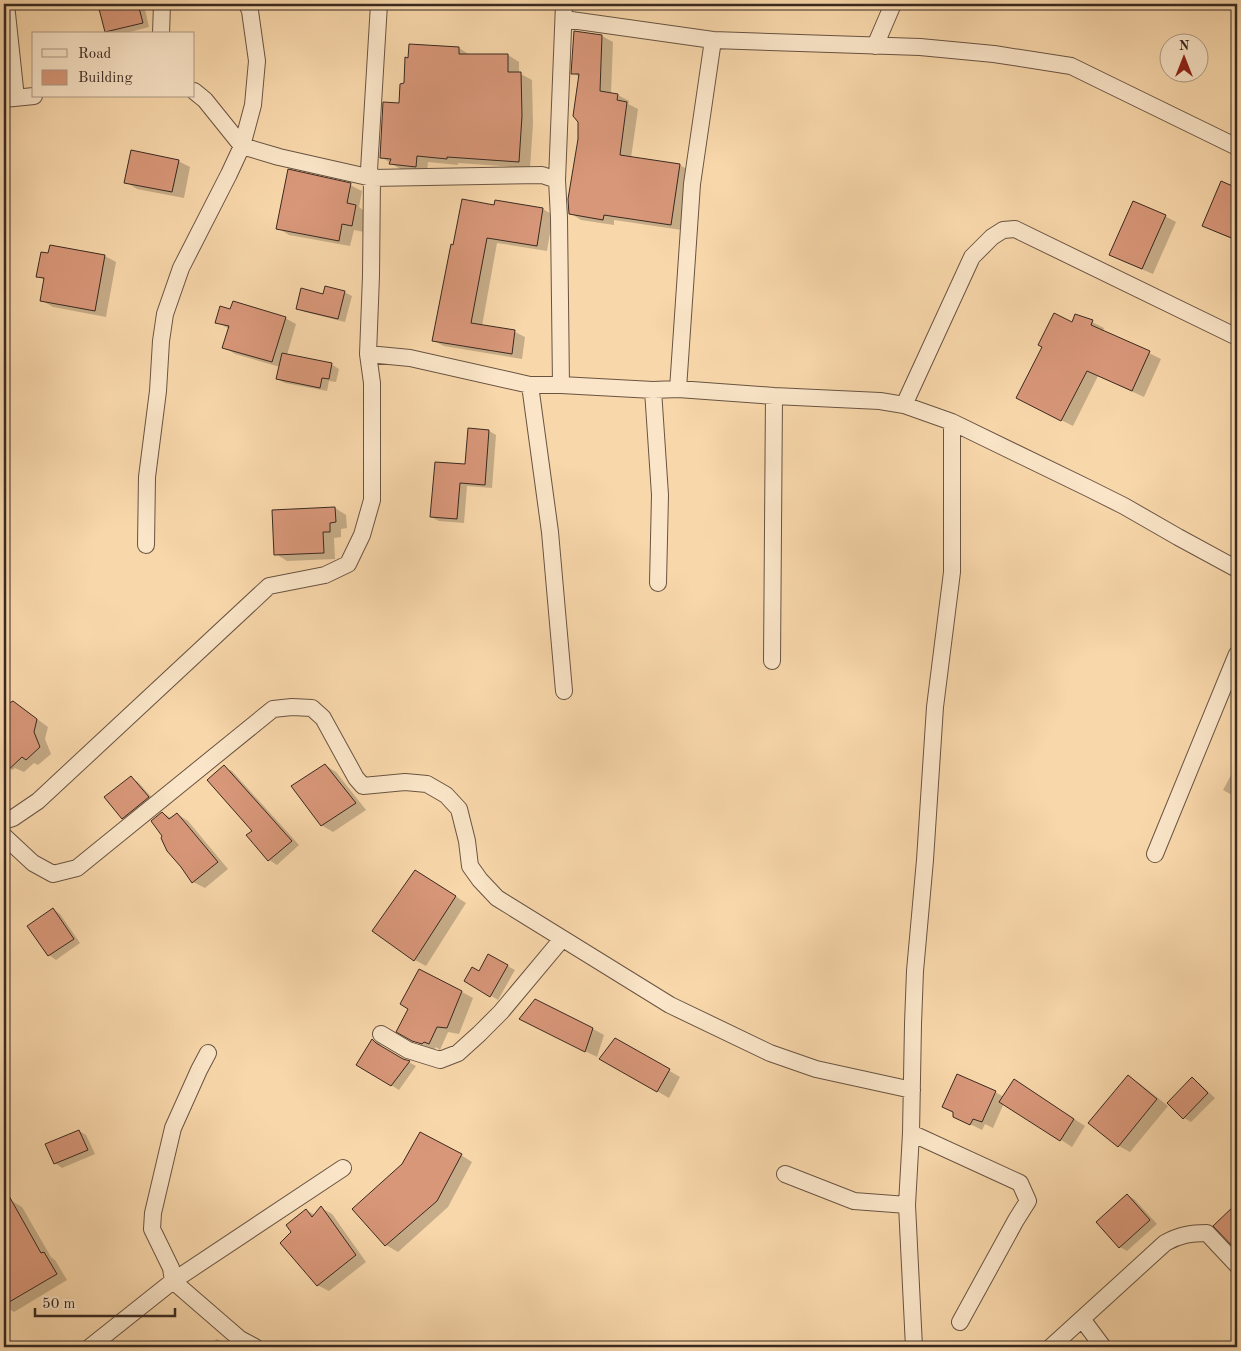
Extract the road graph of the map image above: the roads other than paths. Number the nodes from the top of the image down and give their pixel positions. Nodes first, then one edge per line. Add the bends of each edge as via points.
1 (6, 4) edge
2 (162, 4) edge
3 (247, 4) edge
4 (379, 4) edge
5 (893, 4) edge
6 (564, 11) edge
7 (161, 32) edge
8 (713, 40) junction
9 (875, 46) junction
10 (195, 92) edge
11 (32, 96) edge
12 (10, 99) edge
13 (242, 146) junction
14 (1237, 147) edge
15 (372, 178) junction
16 (557, 180) junction
17 (1237, 337) edge
18 (368, 354) junction
19 (530, 385) junction
20 (561, 385) junction
21 (678, 389) junction
22 (653, 390) junction
23 (774, 396) junction
24 (904, 405) junction
25 (952, 422) junction
26 (146, 545) dead end
27 (1237, 570) edge
28 (658, 583) dead end
29 (1237, 654) edge
30 (772, 660) dead end
31 (564, 691) dead end
32 (4, 821) edge
33 (4, 836) edge
34 (1155, 854) dead end
35 (562, 939) junction
36 (381, 1034) dead end
37 (208, 1053) dead end
38 (912, 1090) junction
39 (911, 1133) junction
40 (344, 1168) dead end
41 (785, 1174) dead end
42 (907, 1205) junction
43 (1237, 1265) edge
44 (173, 1281) junction
45 (1082, 1319) junction
46 (960, 1322) dead end
47 (90, 1347) edge
48 (255, 1347) edge
49 (914, 1347) edge
50 (1051, 1347) edge
51 (1103, 1347) edge

1 - 12 street
2 - 7 street
3 - 13 street via 257,61 253,105
4 - 15 street via 369,170
5 - 9 street
6 - 8 street
6 - 16 street
8 - 9 street
8 - 21 street via 692,184
9 - 14 street via 994,54 1071,66
10 - 13 street
11 - 12 street
13 - 15 street
13 - 26 street via 180,268 165,314 147,477
15 - 16 street via 542,175
15 - 18 street
16 - 20 street
17 - 24 street via 1015,229 1003,230 972,257
18 - 19 street via 410,358
18 - 32 street via 372,392 372,500 362,535 348,564 325,575 269,586 38,801
19 - 20 street
19 - 31 street via 550,532
20 - 22 street
21 - 22 street
21 - 23 street
22 - 28 street via 660,495
23 - 24 street
23 - 30 street
24 - 25 street
25 - 27 street via 1124,506
25 - 38 street via 952,572 935,707 915,972
29 - 34 street
33 - 35 street via 33,863 54,874 77,868 273,709 312,708 323,718 363,786 405,782 428,784 446,795 459,809 470,866 480,880 497,898
35 - 36 street via 501,1012 458,1053 440,1060 408,1050
35 - 38 street via 670,1005 770,1053 816,1069
37 - 44 street via 173,1128 153,1213 152,1229 171,1268
38 - 39 street
39 - 42 street
39 - 46 street via 1020,1183 1028,1201
40 - 44 street
41 - 42 street via 854,1201
42 - 49 street
43 - 45 street via 1207,1233 1178,1236 1165,1243
44 - 47 street
44 - 48 street via 240,1339
45 - 50 street
45 - 51 street

